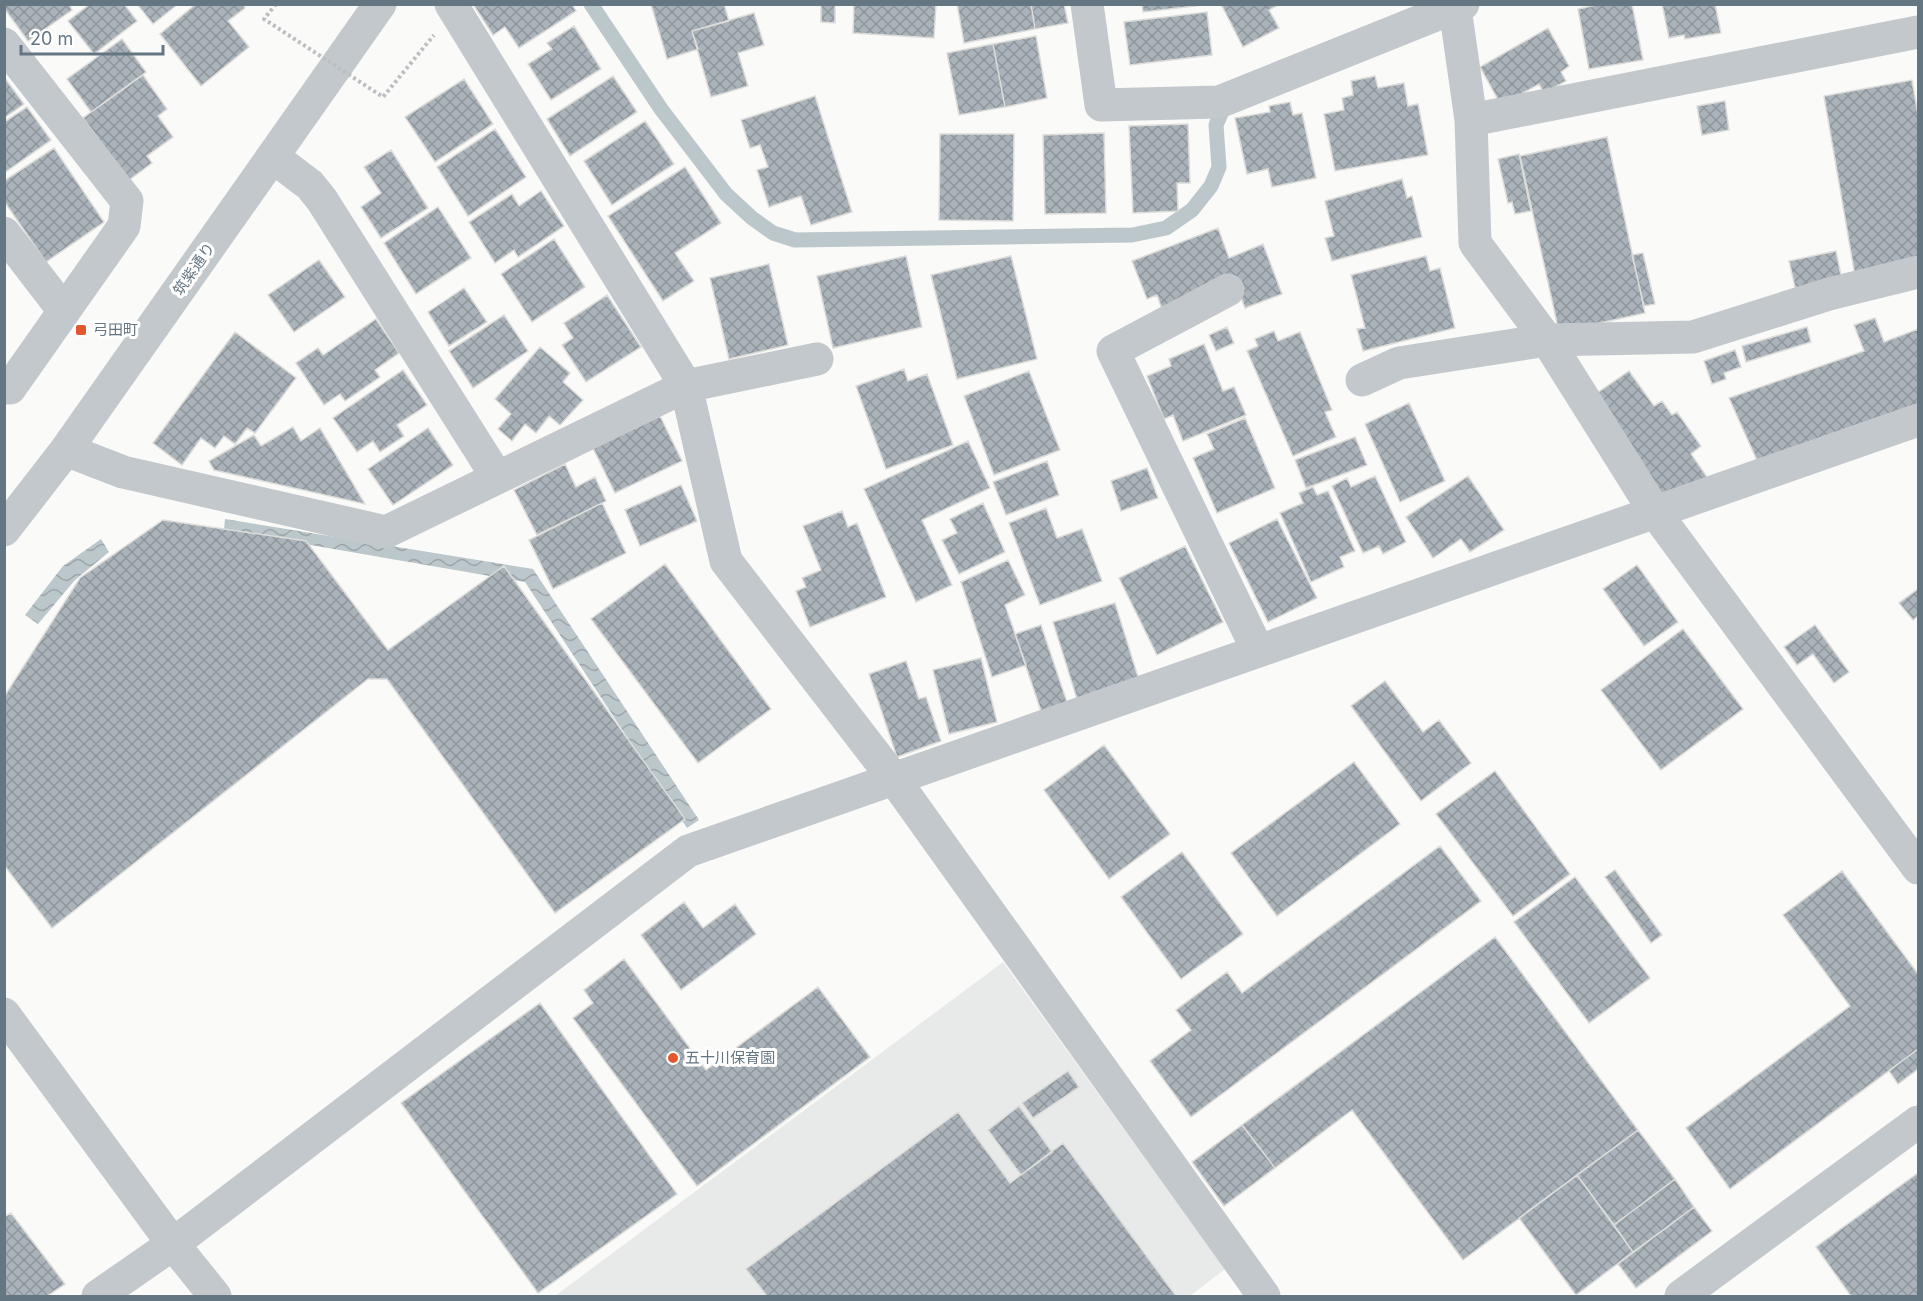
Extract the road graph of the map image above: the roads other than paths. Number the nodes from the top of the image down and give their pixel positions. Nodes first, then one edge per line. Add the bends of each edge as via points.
1 (380, 4) edge
2 (451, 4) edge
3 (1087, 4) edge
4 (1458, 6) edge
5 (1918, 32) edge
6 (4, 44) edge
7 (1471, 120) junction
8 (273, 156) junction
9 (4, 233) edge
10 (1918, 272) edge
11 (1228, 290) dead end
12 (64, 311) junction
13 (1547, 340) junction
14 (817, 359) dead end
15 (1362, 380) dead end
16 (686, 386) junction
17 (4, 388) edge
18 (1918, 420) edge
19 (66, 450) junction
20 (498, 477) junction
21 (1655, 512) junction
22 (4, 530) edge
23 (1258, 651) junction
24 (894, 779) junction
25 (1918, 868) edge
26 (4, 1014) edge
27 (1918, 1122) edge
28 (173, 1244) junction
29 (98, 1296) edge
30 (215, 1296) edge
31 (1264, 1296) edge
32 (1681, 1296) edge

1 - 8 street, 筑紫通り
2 - 16 street
3 - 4 street via 1101,105 1219,102
4 - 7 street
5 - 7 street
6 - 12 street via 127,201 124,226
7 - 13 street via 1475,243
8 - 19 street, 筑紫通り
8 - 20 street via 310,185 322,200
9 - 12 street
10 - 13 street via 1829,294 1694,337
11 - 23 street via 1113,351
12 - 17 street via 10,388
13 - 15 street via 1399,363
13 - 21 street
14 - 16 street
16 - 20 street
16 - 24 street via 726,561
18 - 21 street
19 - 20 street via 123,471 386,532
19 - 22 street, 筑紫通り
21 - 23 street
21 - 25 street
23 - 24 street
24 - 28 street via 688,851
24 - 31 street via 996,948
26 - 28 street
27 - 32 street
28 - 29 street
28 - 30 street

